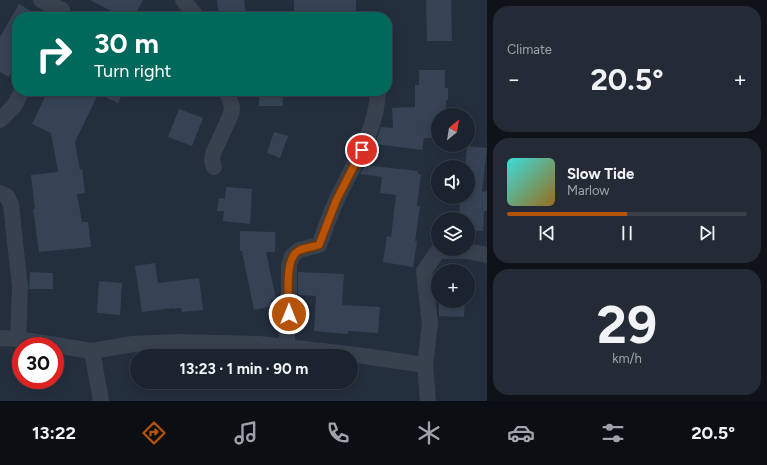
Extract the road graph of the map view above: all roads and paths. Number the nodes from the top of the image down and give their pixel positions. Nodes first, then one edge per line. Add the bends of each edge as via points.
1 (42, 0) edge
2 (182, 0) edge
3 (63, 9) edge
4 (193, 12) edge
5 (19, 96) edge
6 (229, 96) edge
7 (378, 96) edge
8 (0, 120) edge
9 (214, 167) dead end
10 (0, 193) edge
11 (487, 255) edge
12 (18, 337) edge
13 (0, 338) edge
14 (12, 339) edge
15 (64, 346) edge
16 (288, 347) junction
17 (92, 351) junction
18 (425, 365) junction
19 (101, 401) edge
20 (428, 401) edge

1 - 3 street
2 - 4 street
5 - 8 street via 14,106
6 - 9 street via 231,114 212,160
7 - 16 street via 373,122 362,150 336,201 319,245 299,250 292,256 289,264 289,314 286,324
10 - 12 street via 7,196 10,205 18,264
11 - 18 street via 467,251 438,251 424,271 430,324
13 - 14 street
15 - 17 street
16 - 17 street via 178,342 133,344
16 - 18 street
17 - 19 street
18 - 20 street

